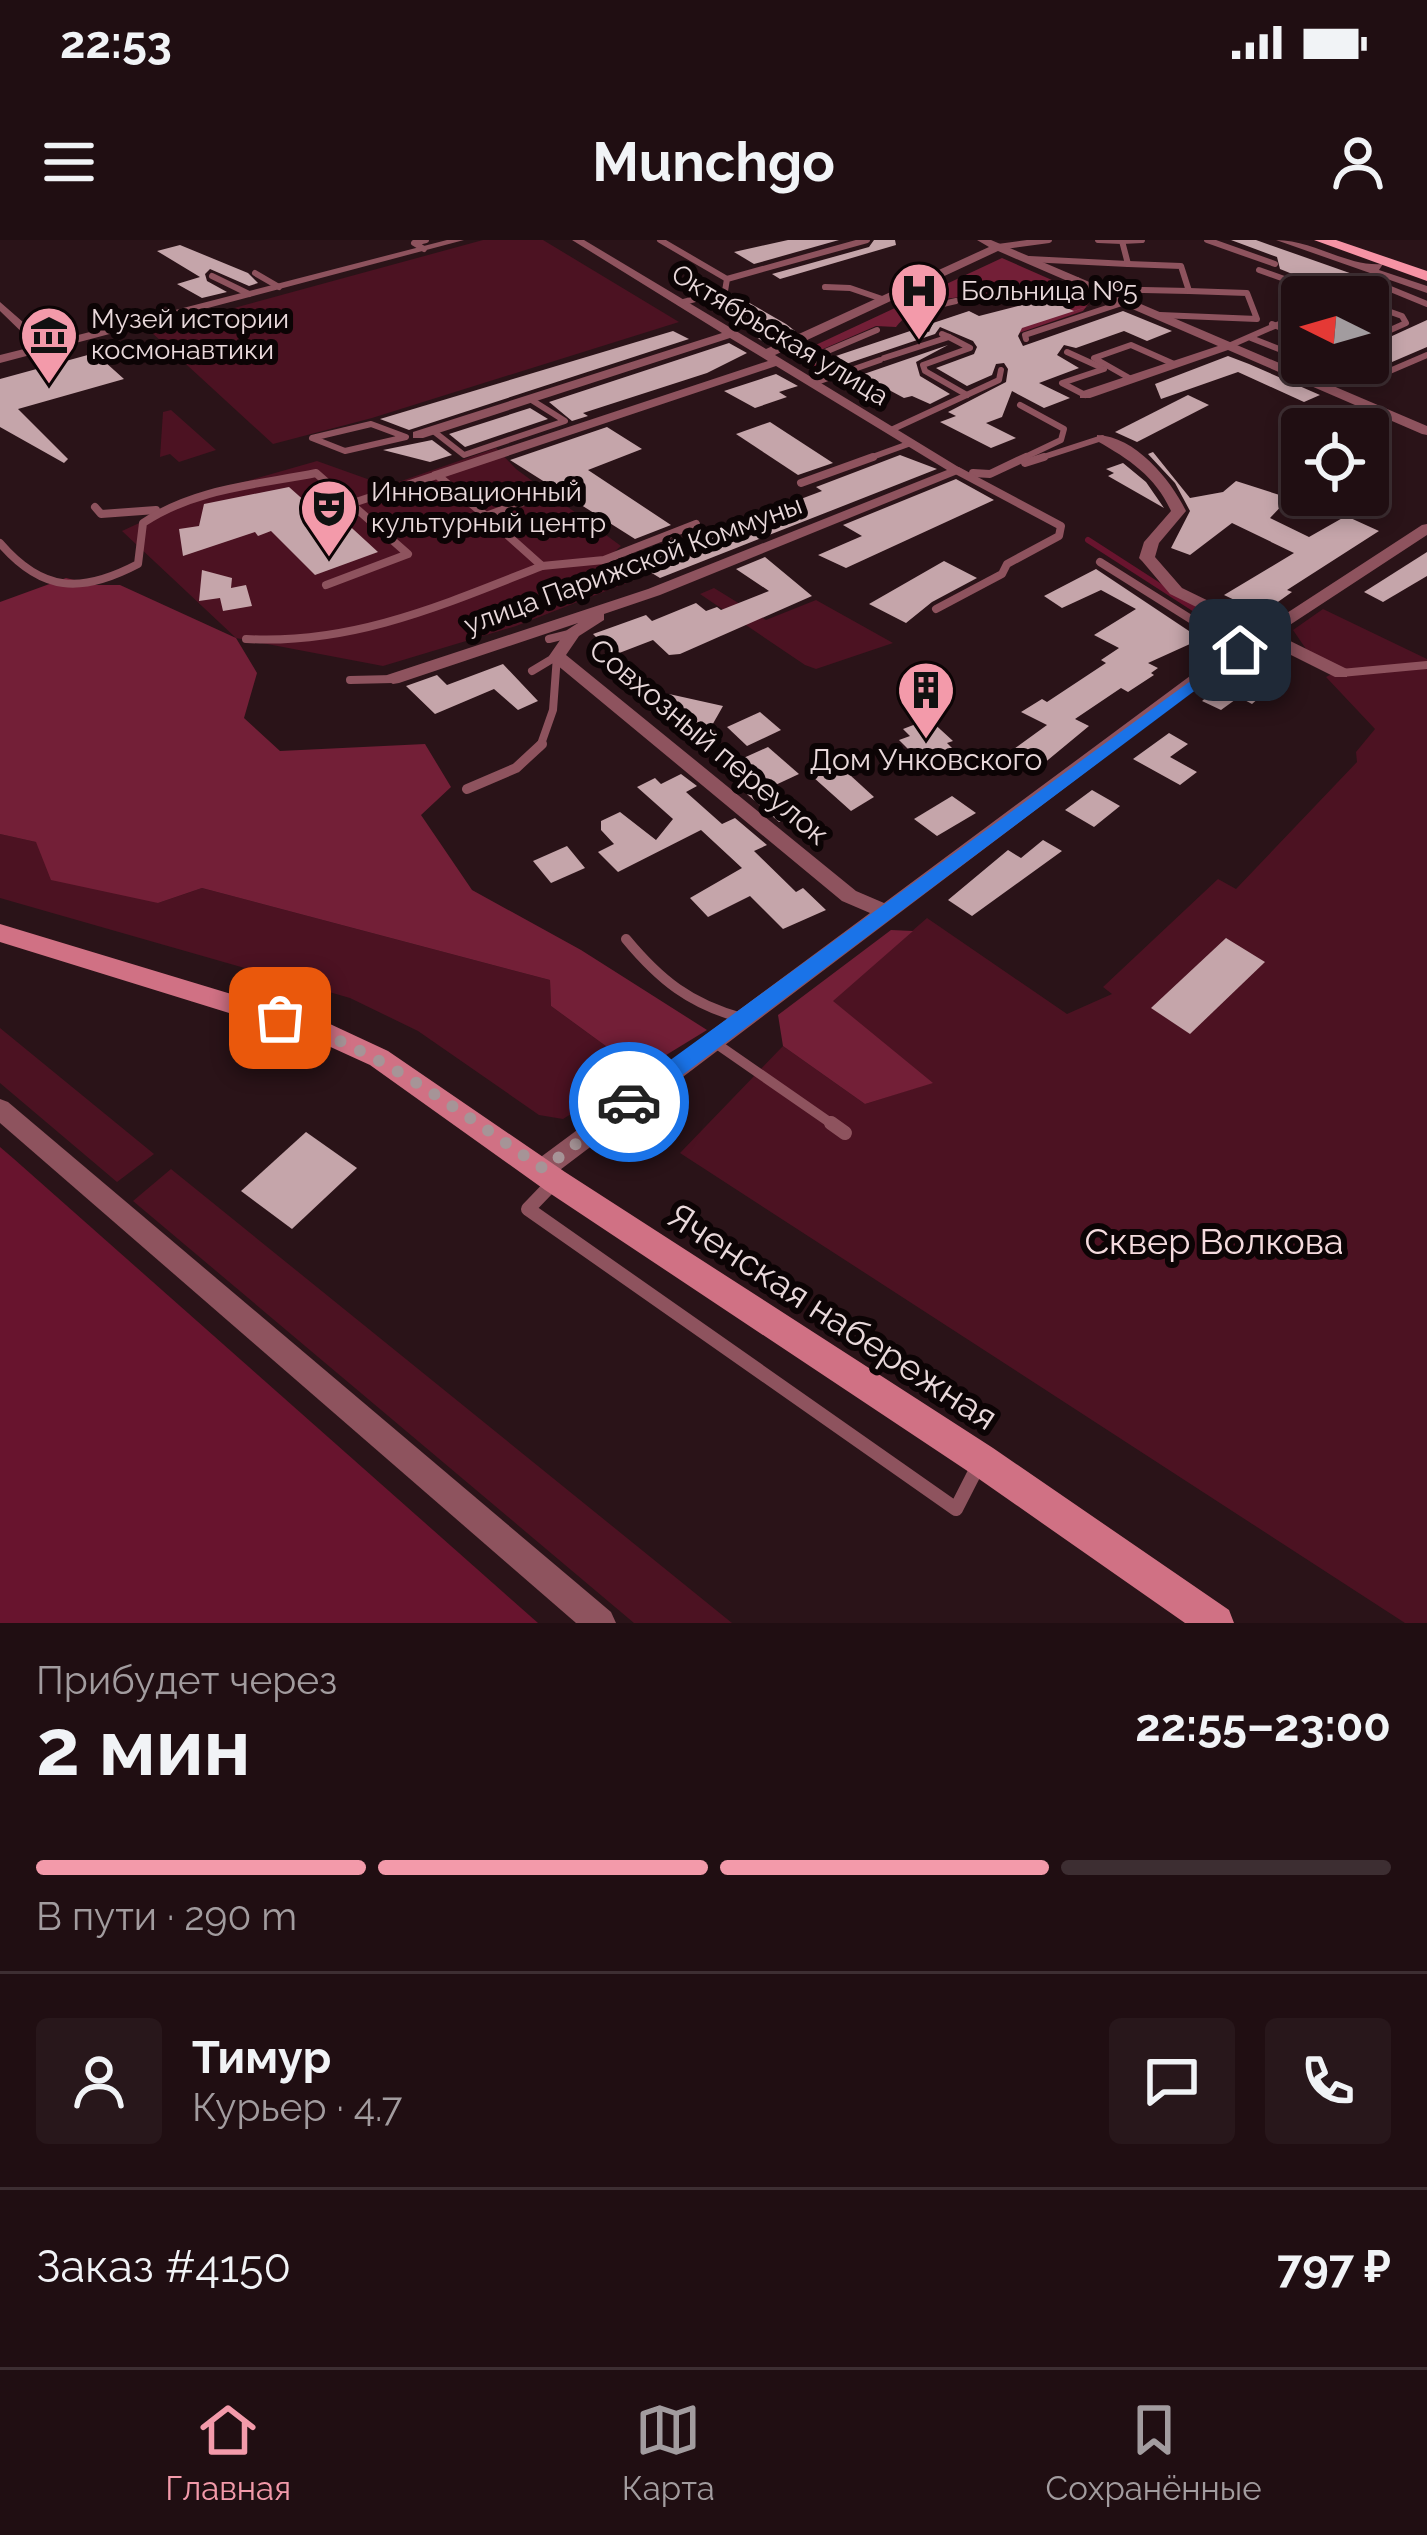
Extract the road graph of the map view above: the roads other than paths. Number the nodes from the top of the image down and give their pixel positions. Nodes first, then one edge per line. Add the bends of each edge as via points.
1 (578, 240) edge
2 (660, 240) edge
3 (867, 240) edge
4 (982, 240) edge
5 (1049, 240) edge
6 (1098, 240) edge
7 (1142, 240) edge
8 (1207, 240) edge
9 (1281, 240) edge
10 (1348, 240) edge
11 (452, 241) edge
12 (1122, 241) edge
13 (1026, 243) edge
14 (425, 244) edge
15 (1323, 248) edge
16 (1005, 250) junction
17 (1027, 259) junction
18 (1128, 264) junction
19 (1275, 264) dead end
20 (1427, 264) edge
21 (1390, 268) junction
22 (1259, 270) dead end
23 (254, 273) dead end
24 (1370, 275) junction
25 (1427, 275) edge
26 (212, 276) dead end
27 (1281, 278) edge
28 (728, 279) junction
29 (1076, 280) junction
30 (279, 286) junction
31 (825, 287) dead end
32 (1098, 289) junction
33 (1427, 290) edge
34 (1189, 291) junction
35 (249, 294) junction
36 (1030, 297) dead end
37 (886, 301) junction
38 (956, 301) dead end
39 (1128, 301) junction
40 (680, 303) junction
41 (1427, 304) edge
42 (0, 305) edge
43 (1389, 311) edge
44 (1160, 315) junction
45 (1257, 319) junction
46 (1281, 324) edge
47 (926, 325) dead end
48 (1276, 326) junction
49 (1281, 328) edge
50 (877, 330) dead end
51 (1389, 330) edge
52 (731, 334) junction
53 (1251, 338) junction
54 (1026, 340) dead end
55 (1231, 345) junction
56 (44, 347) junction
57 (1281, 350) edge
58 (1067, 352) dead end
59 (1427, 355) edge
60 (770, 358) junction
61 (0, 359) edge
62 (1174, 364) junction
63 (1104, 369) junction
64 (1000, 370) dead end
65 (1114, 371) junction
66 (1389, 371) edge
67 (837, 374) junction
68 (1131, 379) junction
69 (814, 383) junction
70 (967, 395) junction
71 (1085, 395) joint
72 (530, 399) junction
73 (1020, 405) dead end
74 (891, 430) junction
75 (1427, 431) edge
76 (419, 434) junction
77 (1102, 438) joint
78 (911, 443) junction
79 (1011, 465) junction
80 (958, 471) junction
81 (437, 475) junction
82 (801, 482) dead end
83 (545, 494) dead end
84 (353, 503) junction
85 (94, 507) dead end
86 (159, 510) junction
87 (486, 516) junction
88 (697, 524) dead end
89 (1427, 528) edge
90 (0, 543) edge
91 (1100, 562) dead end
92 (542, 566) junction
93 (326, 585) dead end
94 (613, 607) junction
95 (936, 609) dead end
96 (1263, 636) junction
97 (246, 638) dead end
98 (553, 647) junction
99 (1240, 650) junction
100 (1427, 664) edge
101 (532, 671) dead end
102 (1341, 673) joint
103 (393, 679) joint
104 (350, 680) dead end
105 (466, 789) dead end
106 (888, 914) junction
107 (0, 933) edge
108 (626, 939) dead end
109 (742, 1018) junction
110 (711, 1040) junction
111 (0, 1109) edge
112 (845, 1133) dead end
113 (549, 1175) junction
114 (982, 1460) junction
115 (600, 1623) edge
116 (1216, 1623) edge

1 - 40 street, Октябрьская улица
2 - 28 lane
3 - 28 lane
4 - 16 street
5 - 13 lane
6 - 12 lane
7 - 12 lane
8 - 19 lane
9 - 15 street
10 - 20 main road
11 - 14 street
12 - 18 lane
13 - 16 lane
13 - 16 lane
14 - 30 street
15 - 21 main road
15 - 24 street
16 - 17 street
16 - 37 street
17 - 18 lane
17 - 29 street
18 - 34 lane via 1181,266
21 - 24 street
21 - 25 main road
21 - 33 street
22 - 27 lane
23 - 30 lane
24 - 41 lane
26 - 35 lane
28 - 40 lane via 725,291
29 - 32 street
29 - 36 lane
30 - 35 street
31 - 37 lane
32 - 34 lane
32 - 39 street
34 - 45 lane via 1247,293
35 - 56 street
37 - 60 street
38 - 47 lane via 927,310
39 - 44 street
39 - 54 lane
40 - 52 street, Октябрьская улица
42 - 56 street
43 - 51 lane via 1406,322
44 - 45 lane
44 - 55 street
45 - 48 lane
46 - 48 lane
48 - 49 lane
48 - 53 lane
50 - 67 lane via 811,358
52 - 60 street, Октябрьская улица
52 - 72 street
53 - 55 lane
53 - 57 lane
55 - 62 street
55 - 75 street
56 - 61 street
58 - 63 lane
59 - 66 lane
60 - 69 street, Октябрьская улица
60 - 81 street
62 - 65 lane via 1131,345 1094,358
62 - 68 street
63 - 65 lane
63 - 71 lane via 1062,383
64 - 70 lane via 998,380
65 - 68 lane
67 - 69 lane
67 - 70 lane via 946,335 970,348 923,365 925,371
68 - 71 street
69 - 74 street, Октябрьская улица
70 - 74 lane
72 - 76 street
72 - 76 lane via 565,422 464,455
73 - 79 lane via 1064,429 1061,440
74 - 78 street, Октябрьская улица
76 - 76 lane via 371,424 312,439 358,451
77 - 79 lane
77 - 96 street via 1154,472 1179,511 1147,557 1177,591
78 - 80 street, Октябрьская улица
78 - 82 lane
79 - 80 lane via 990,474
80 - 94 street, улица Парижской Коммуны
80 - 95 lane via 1061,526 1002,574
81 - 84 lane
81 - 87 lane
83 - 87 lane
84 - 86 lane via 316,473 209,492
84 - 93 lane via 408,554
85 - 86 lane via 101,514
86 - 90 lane via 143,523 138,564 120,575 33,576
87 - 92 lane
88 - 92 lane via 604,560
89 - 96 street
91 - 99 lane
92 - 97 lane via 347,637
94 - 98 street, Совхозный переулок
94 - 103 street, улица Парижской Коммуны
96 - 99 street
96 - 102 street
98 - 101 lane
98 - 105 lane via 555,698 543,749 515,772
98 - 106 street, Совхозный переулок via 849,896
99 - 106 street
100 - 102 lane
103 - 104 lane
106 - 109 street
107 - 113 street, Яченская набережная via 321,1031 379,1058
108 - 109 lane via 669,990
109 - 110 street
110 - 112 lane
110 - 113 street
111 - 115 street
113 - 114 street, Яченская набережная
113 - 114 lane via 528,1209 956,1509
114 - 116 street, Яченская набережная

